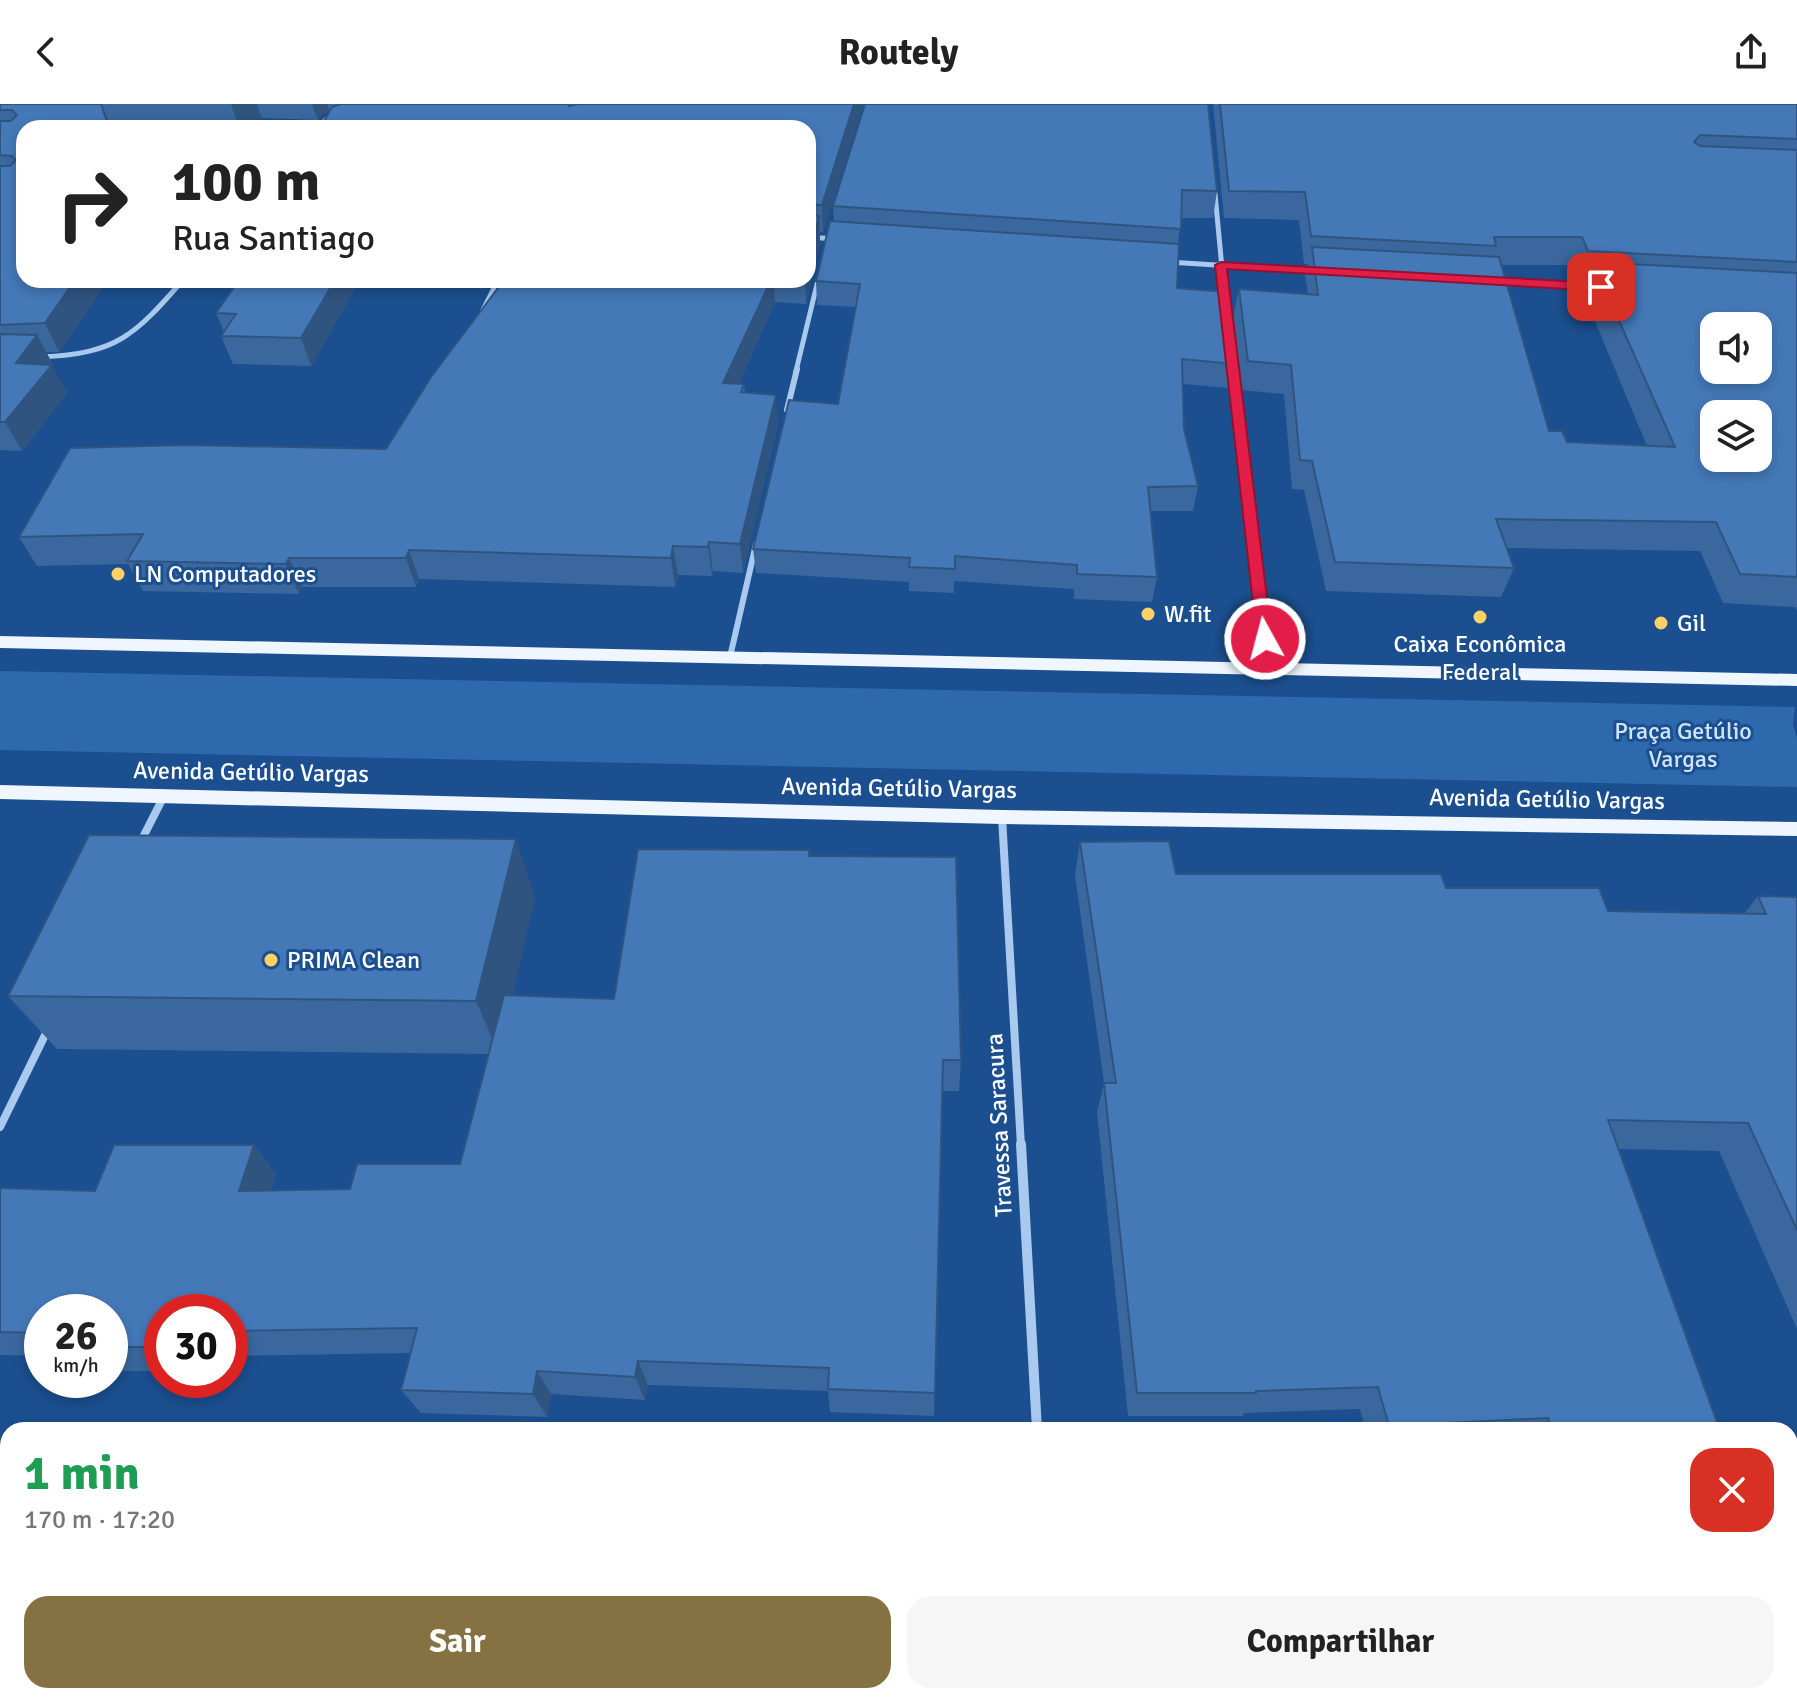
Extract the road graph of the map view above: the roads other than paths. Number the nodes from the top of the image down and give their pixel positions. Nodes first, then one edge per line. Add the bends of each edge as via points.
1 (341, 104) edge
2 (326, 120) edge
3 (1215, 192) edge
4 (832, 223) edge
5 (816, 237) edge
6 (827, 238) junction
7 (843, 239) edge
8 (824, 254) edge
9 (1158, 261) edge
10 (1221, 265) junction
11 (820, 269) edge
12 (1328, 272) edge
13 (1481, 280) edge
14 (816, 286) edge
15 (1603, 287) edge
16 (176, 288) edge
17 (494, 288) edge
18 (816, 288) edge
19 (1226, 312) edge
20 (478, 321) edge
21 (31, 357) edge
22 (1232, 359) edge
23 (784, 424) edge
24 (759, 533) edge
25 (0, 642) edge
26 (730, 657) junction
27 (1268, 670) junction
28 (1797, 680) edge
29 (0, 792) edge
30 (164, 796) junction
31 (1002, 817) junction
32 (1797, 829) edge
33 (137, 851) edge
34 (55, 1016) edge
35 (0, 1127) edge
36 (1037, 1422) edge

1 - 2 street
3 - 10 street
4 - 6 street
5 - 6 street
6 - 7 street
6 - 8 street
9 - 10 street
10 - 12 street
10 - 19 street
11 - 14 street
13 - 15 street
16 - 21 street via 135,333 106,350
17 - 20 street
18 - 23 street
22 - 27 street
24 - 26 street
25 - 26 main road
26 - 27 main road
27 - 28 main road
29 - 30 main road, Avenida Getúlio Vargas
30 - 31 main road, Avenida Getúlio Vargas
30 - 33 street
31 - 32 main road, Avenida Getúlio Vargas
31 - 36 street, Travessa Saracura
34 - 35 street

